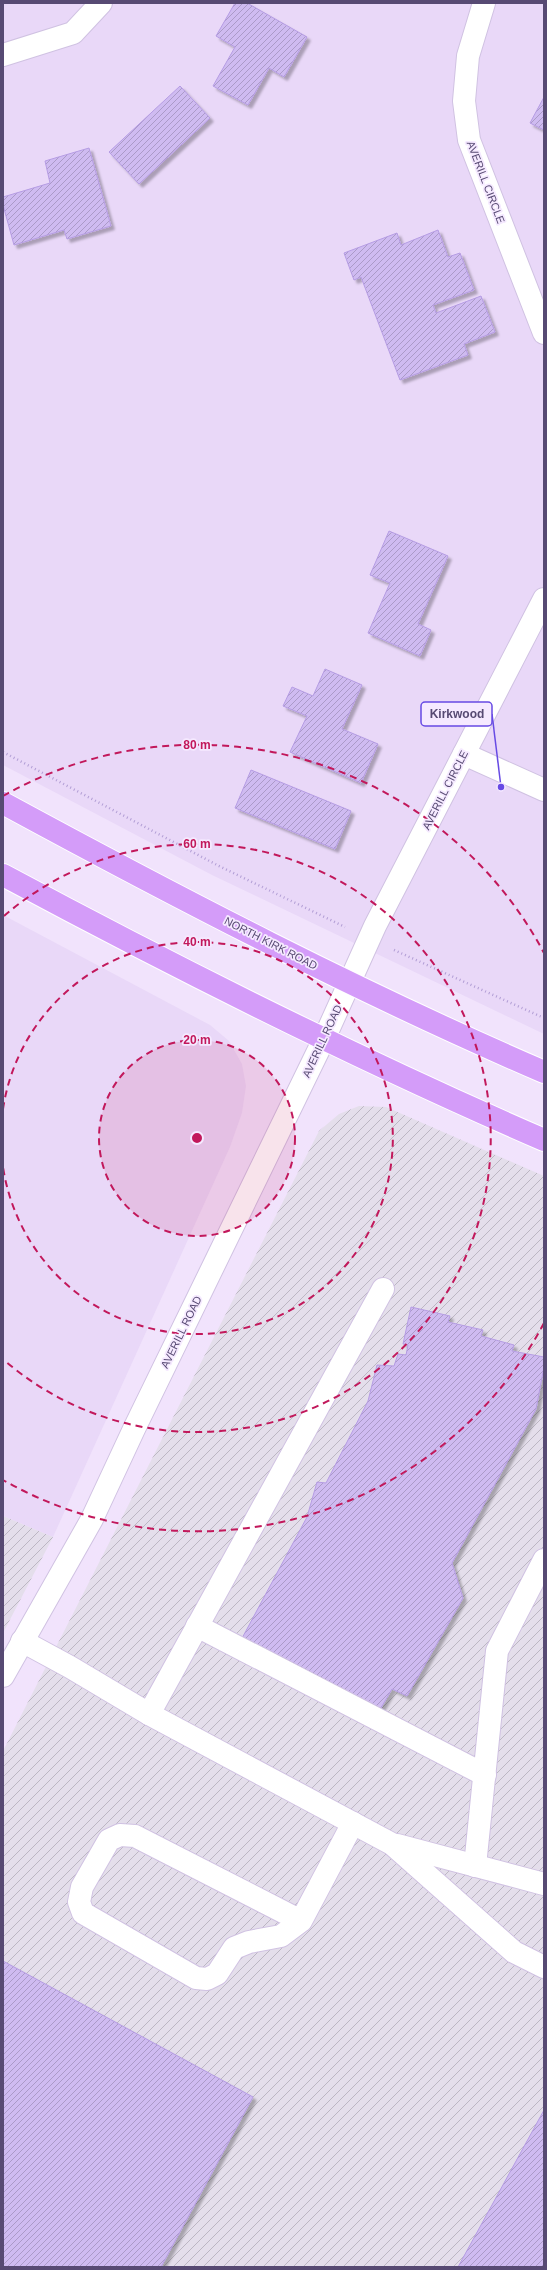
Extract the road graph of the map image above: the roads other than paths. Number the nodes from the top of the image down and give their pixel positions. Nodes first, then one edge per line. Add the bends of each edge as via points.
1 (101, 3) edge
2 (484, 3) edge
3 (3, 56) edge
4 (544, 333) edge
5 (544, 599) edge
6 (464, 754) junction
7 (544, 790) edge
8 (3, 803) edge
9 (3, 875) edge
10 (349, 983) junction
11 (324, 1039) junction
12 (544, 1072) edge
13 (544, 1140) edge
14 (383, 1289) dead end
15 (544, 1560) edge
16 (197, 1626) junction
17 (22, 1641) junction
18 (3, 1676) edge
19 (149, 1714) junction
20 (485, 1775) junction
21 (353, 1823) junction
22 (392, 1844) junction
23 (476, 1866) junction
24 (544, 1884) edge
25 (301, 1921) junction
26 (544, 1967) edge

1 - 3 street via 74,33
2 - 4 street, AVERILL CIRCLE via 468,56 464,101 469,140
5 - 6 street, AVERILL CIRCLE
6 - 7 street
6 - 10 street, AVERILL CIRCLE via 375,926
8 - 10 main road, NORTH KIRK ROAD via 140,877
9 - 11 main road via 142,949
10 - 11 street, AVERILL ROAD
10 - 12 main road, NORTH KIRK ROAD
11 - 13 main road
11 - 17 street, AVERILL ROAD via 92,1519
14 - 16 street
15 - 20 street via 498,1651
16 - 19 street
16 - 20 street
17 - 18 street, AVERILL ROAD
17 - 19 street
19 - 21 street
20 - 23 street
21 - 22 street
21 - 25 street
22 - 23 street
22 - 26 street via 514,1952
23 - 24 street
25 - 25 street via 281,1936 249,1942 234,1948 217,1974 207,1979 196,1978 83,1913 79,1902 82,1887 110,1840 120,1835 135,1836

